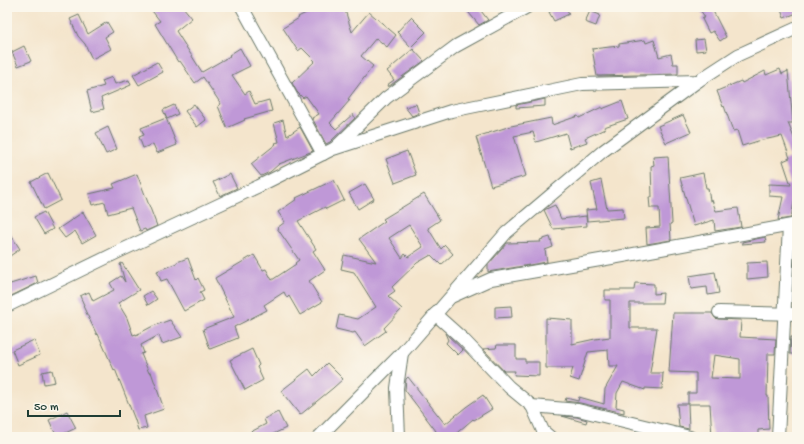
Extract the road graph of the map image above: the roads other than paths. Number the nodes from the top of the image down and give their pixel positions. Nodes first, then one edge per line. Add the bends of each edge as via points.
1 (242, 7) edge
2 (527, 7) edge
3 (797, 28) edge
4 (698, 81) junction
5 (328, 152) junction
6 (793, 225) edge
7 (449, 298) junction
8 (7, 306) edge
9 (720, 312) dead end
10 (435, 314) junction
11 (785, 314) junction
12 (797, 314) edge
13 (402, 353) junction
14 (532, 406) junction
15 (403, 436) edge
16 (319, 437) edge
17 (550, 437) edge
18 (690, 437) edge
19 (778, 437) edge

1 - 5 street
2 - 5 street via 456,46 386,98
3 - 4 street via 738,55
4 - 5 street via 582,84 452,111
4 - 7 street via 603,151 506,233
5 - 8 street
6 - 7 street via 491,279
6 - 11 street
7 - 10 street
9 - 11 street
10 - 13 street
10 - 14 street via 509,387
11 - 12 street
11 - 19 street
13 - 15 street via 397,388
13 - 16 street
14 - 17 street via 543,431
14 - 18 street via 578,410

